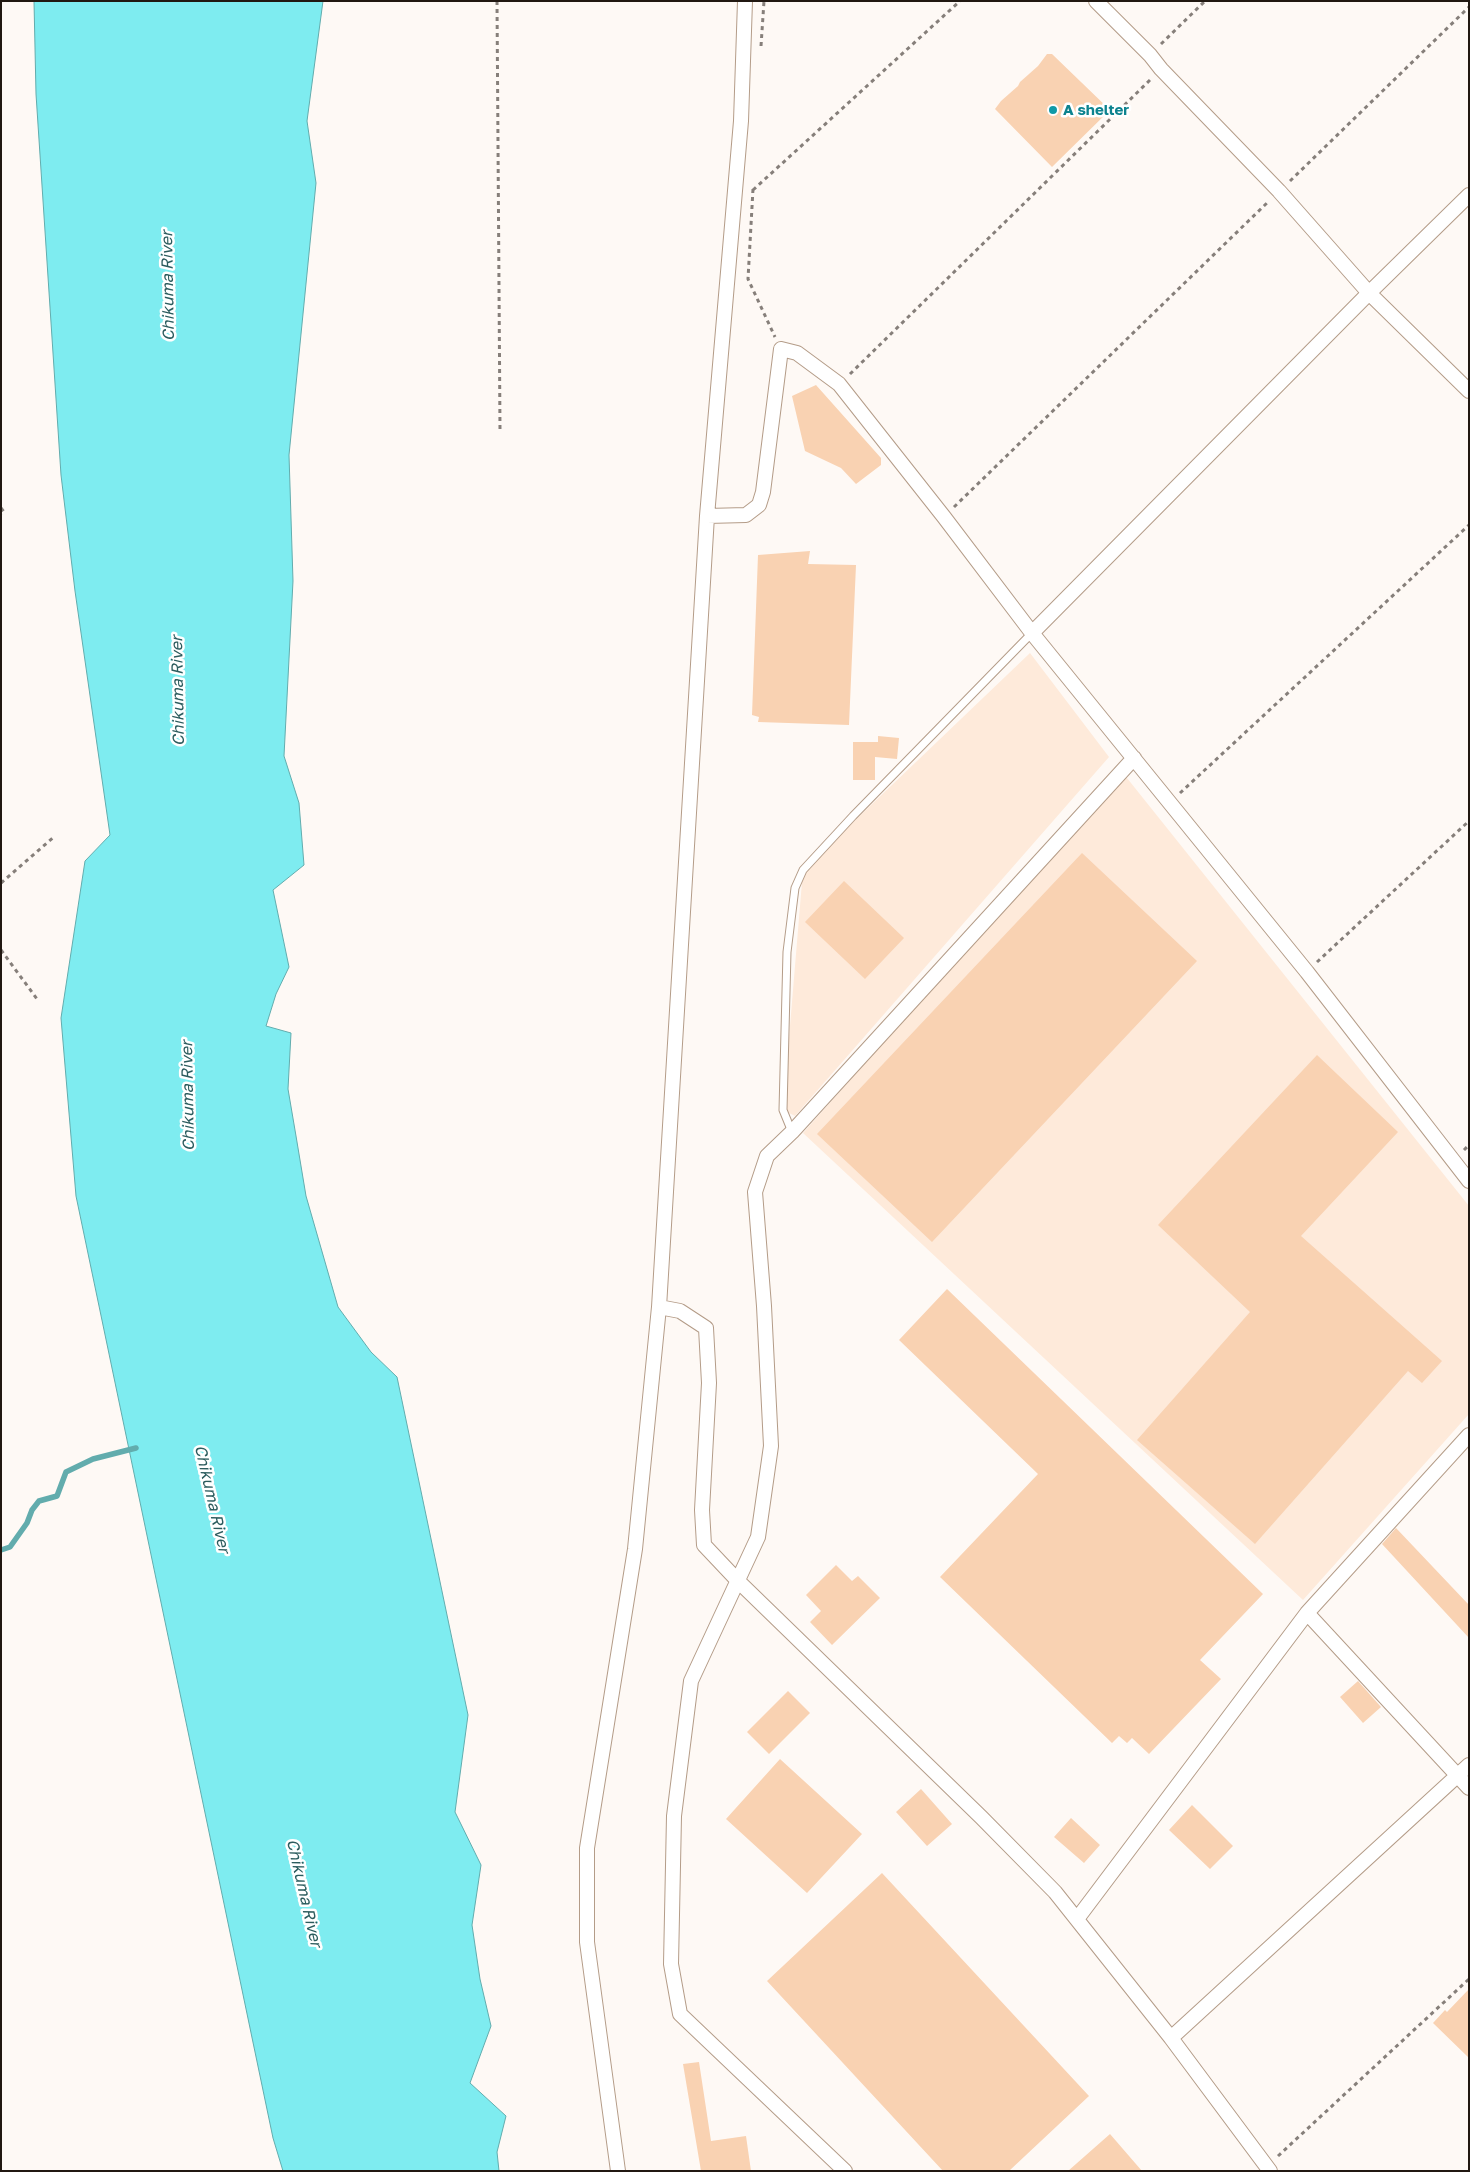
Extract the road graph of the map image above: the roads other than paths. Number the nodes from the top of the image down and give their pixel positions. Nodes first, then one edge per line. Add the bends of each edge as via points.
1 (744, 1) edge
2 (1096, 1) edge
3 (1469, 195) edge
4 (1369, 293) junction
5 (1469, 391) edge
6 (707, 516) junction
7 (1032, 633) junction
8 (1134, 758) junction
9 (792, 1132) junction
10 (1469, 1181) edge
11 (659, 1308) junction
12 (1469, 1435) edge
13 (738, 1581) junction
14 (1307, 1613) junction
15 (1469, 1766) edge
16 (1457, 1776) junction
17 (1469, 1788) edge
18 (1077, 1919) junction
19 (1171, 2038) junction
20 (1266, 2169) edge
21 (618, 2171) edge
22 (845, 2171) edge

1 - 6 street via 740,121
2 - 4 street via 1279,191
3 - 4 street
4 - 5 street
4 - 7 street
6 - 7 street via 746,515 759,505 764,492 781,349 797,353 839,384
6 - 11 street
7 - 8 street
7 - 9 lane via 853,816 803,870 794,888 787,952 783,1110
8 - 9 street
8 - 10 street via 1307,972
9 - 13 street via 766,1156 755,1192 771,1446 758,1537
11 - 13 street via 680,1311 706,1328 709,1383 702,1510 704,1545
11 - 21 street via 635,1549 587,1848 587,1942
12 - 14 street
13 - 18 street via 981,1817
13 - 22 street via 691,1681 674,1816 671,1964 680,2014
14 - 16 street
14 - 18 street
15 - 16 street
16 - 17 street
16 - 19 street
18 - 19 street
19 - 20 street

